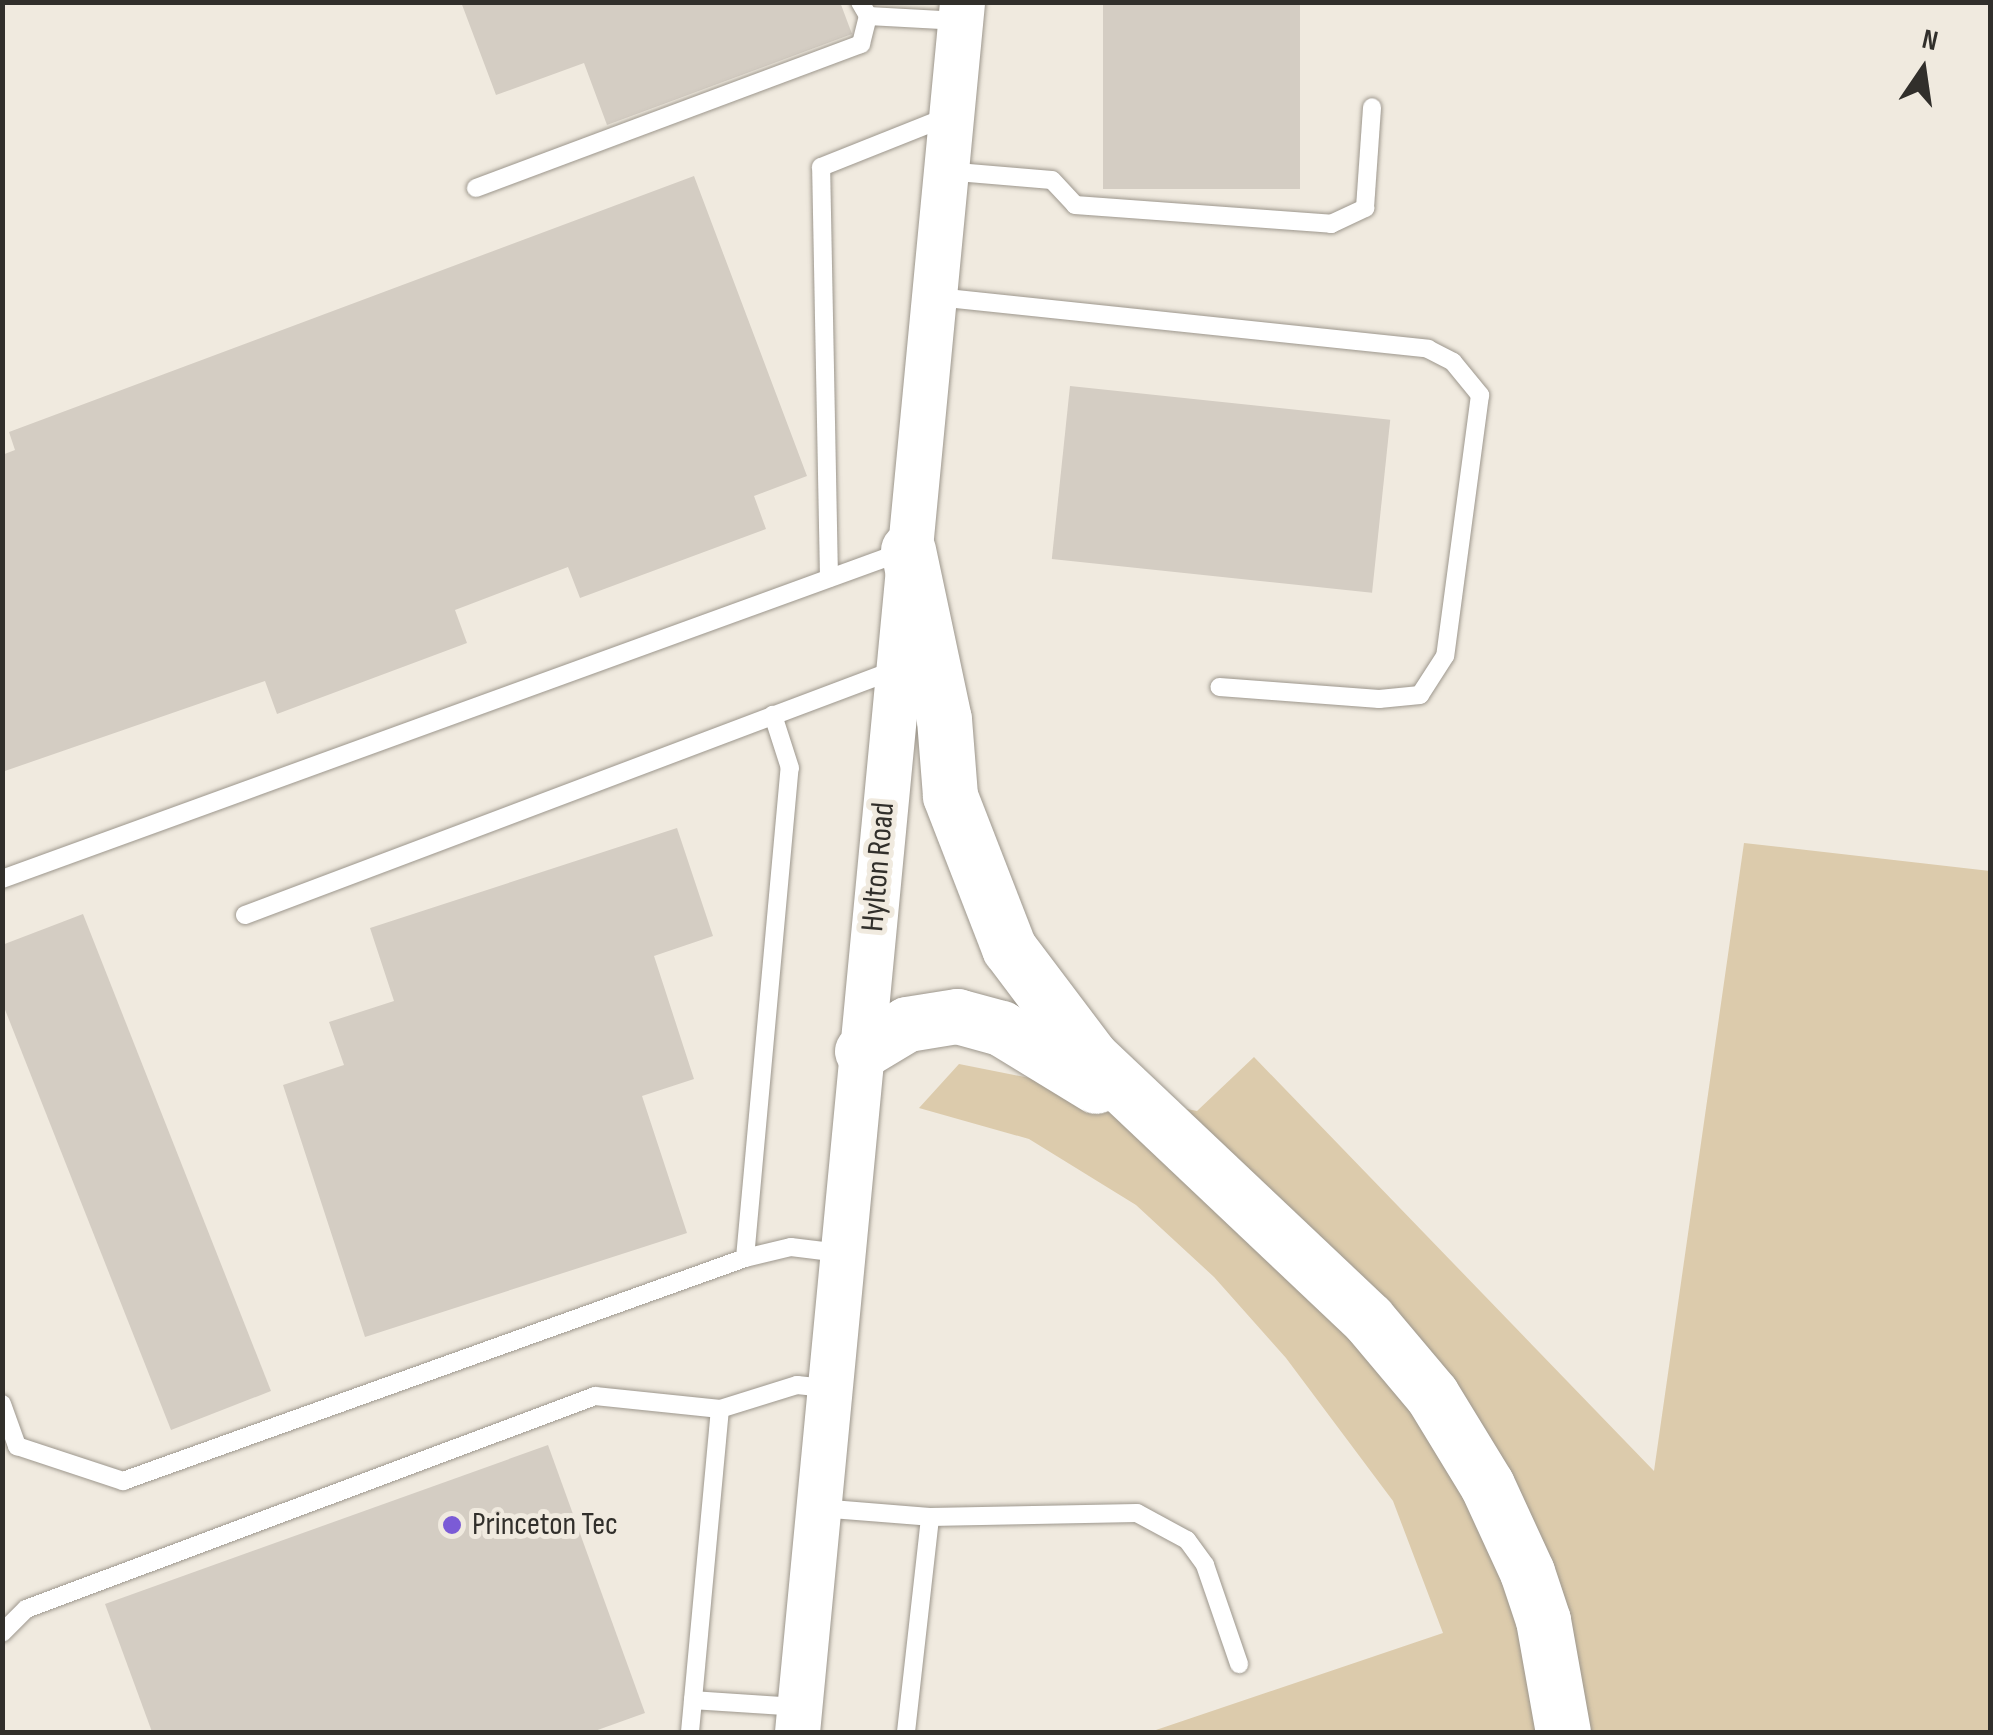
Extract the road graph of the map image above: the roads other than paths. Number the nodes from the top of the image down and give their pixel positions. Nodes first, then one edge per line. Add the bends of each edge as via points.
1 (864, 10) edge
2 (961, 12) edge
3 (1372, 107) dead end
4 (950, 115) junction
5 (944, 171) junction
6 (476, 188) dead end
7 (931, 296) junction
8 (908, 550) junction
9 (828, 578) junction
10 (898, 668) junction
11 (1219, 687) dead end
12 (773, 715) junction
13 (2, 879) edge
14 (246, 915) dead end
15 (862, 1050) junction
16 (1147, 1114) junction
17 (840, 1253) junction
18 (745, 1258) junction
19 (826, 1388) junction
20 (2, 1404) edge
21 (720, 1410) junction
22 (818, 1508) junction
23 (930, 1518) junction
24 (2, 1633) edge
25 (1239, 1664) dead end
26 (693, 1700) junction
27 (798, 1720) edge
28 (690, 1732) edge
29 (906, 1732) edge
30 (1563, 1732) edge

1 - 2 lane
1 - 6 lane via 861,44
2 - 4 street, Hylton Road
3 - 5 lane via 1364,208 1331,224 1075,205 1052,180
4 - 5 street, Hylton Road
4 - 9 lane via 820,167
5 - 7 street, Hylton Road
7 - 8 street, Hylton Road
7 - 11 lane via 1428,349 1454,362 1480,395 1444,656 1420,696
8 - 9 lane
8 - 10 street, Hylton Road
8 - 16 highway via 944,719 950,796 989,909 1034,987
9 - 13 lane
10 - 12 lane
10 - 15 street, Hylton Road
12 - 14 lane
12 - 18 lane via 790,768
15 - 16 highway via 932,1017 979,1019
15 - 17 street, Hylton Road
16 - 30 highway via 1368,1318 1432,1395 1487,1486 1527,1572 1551,1653
17 - 18 lane via 791,1247
17 - 19 street, Hylton Road
18 - 20 lane via 123,1481 18,1446
19 - 21 lane via 797,1385
19 - 22 street, Hylton Road
21 - 24 lane via 596,1396 26,1609
21 - 26 lane
22 - 23 lane
22 - 27 street, Hylton Road
23 - 25 lane via 1137,1513 1187,1540 1205,1565
23 - 29 lane
26 - 27 lane
26 - 28 lane

